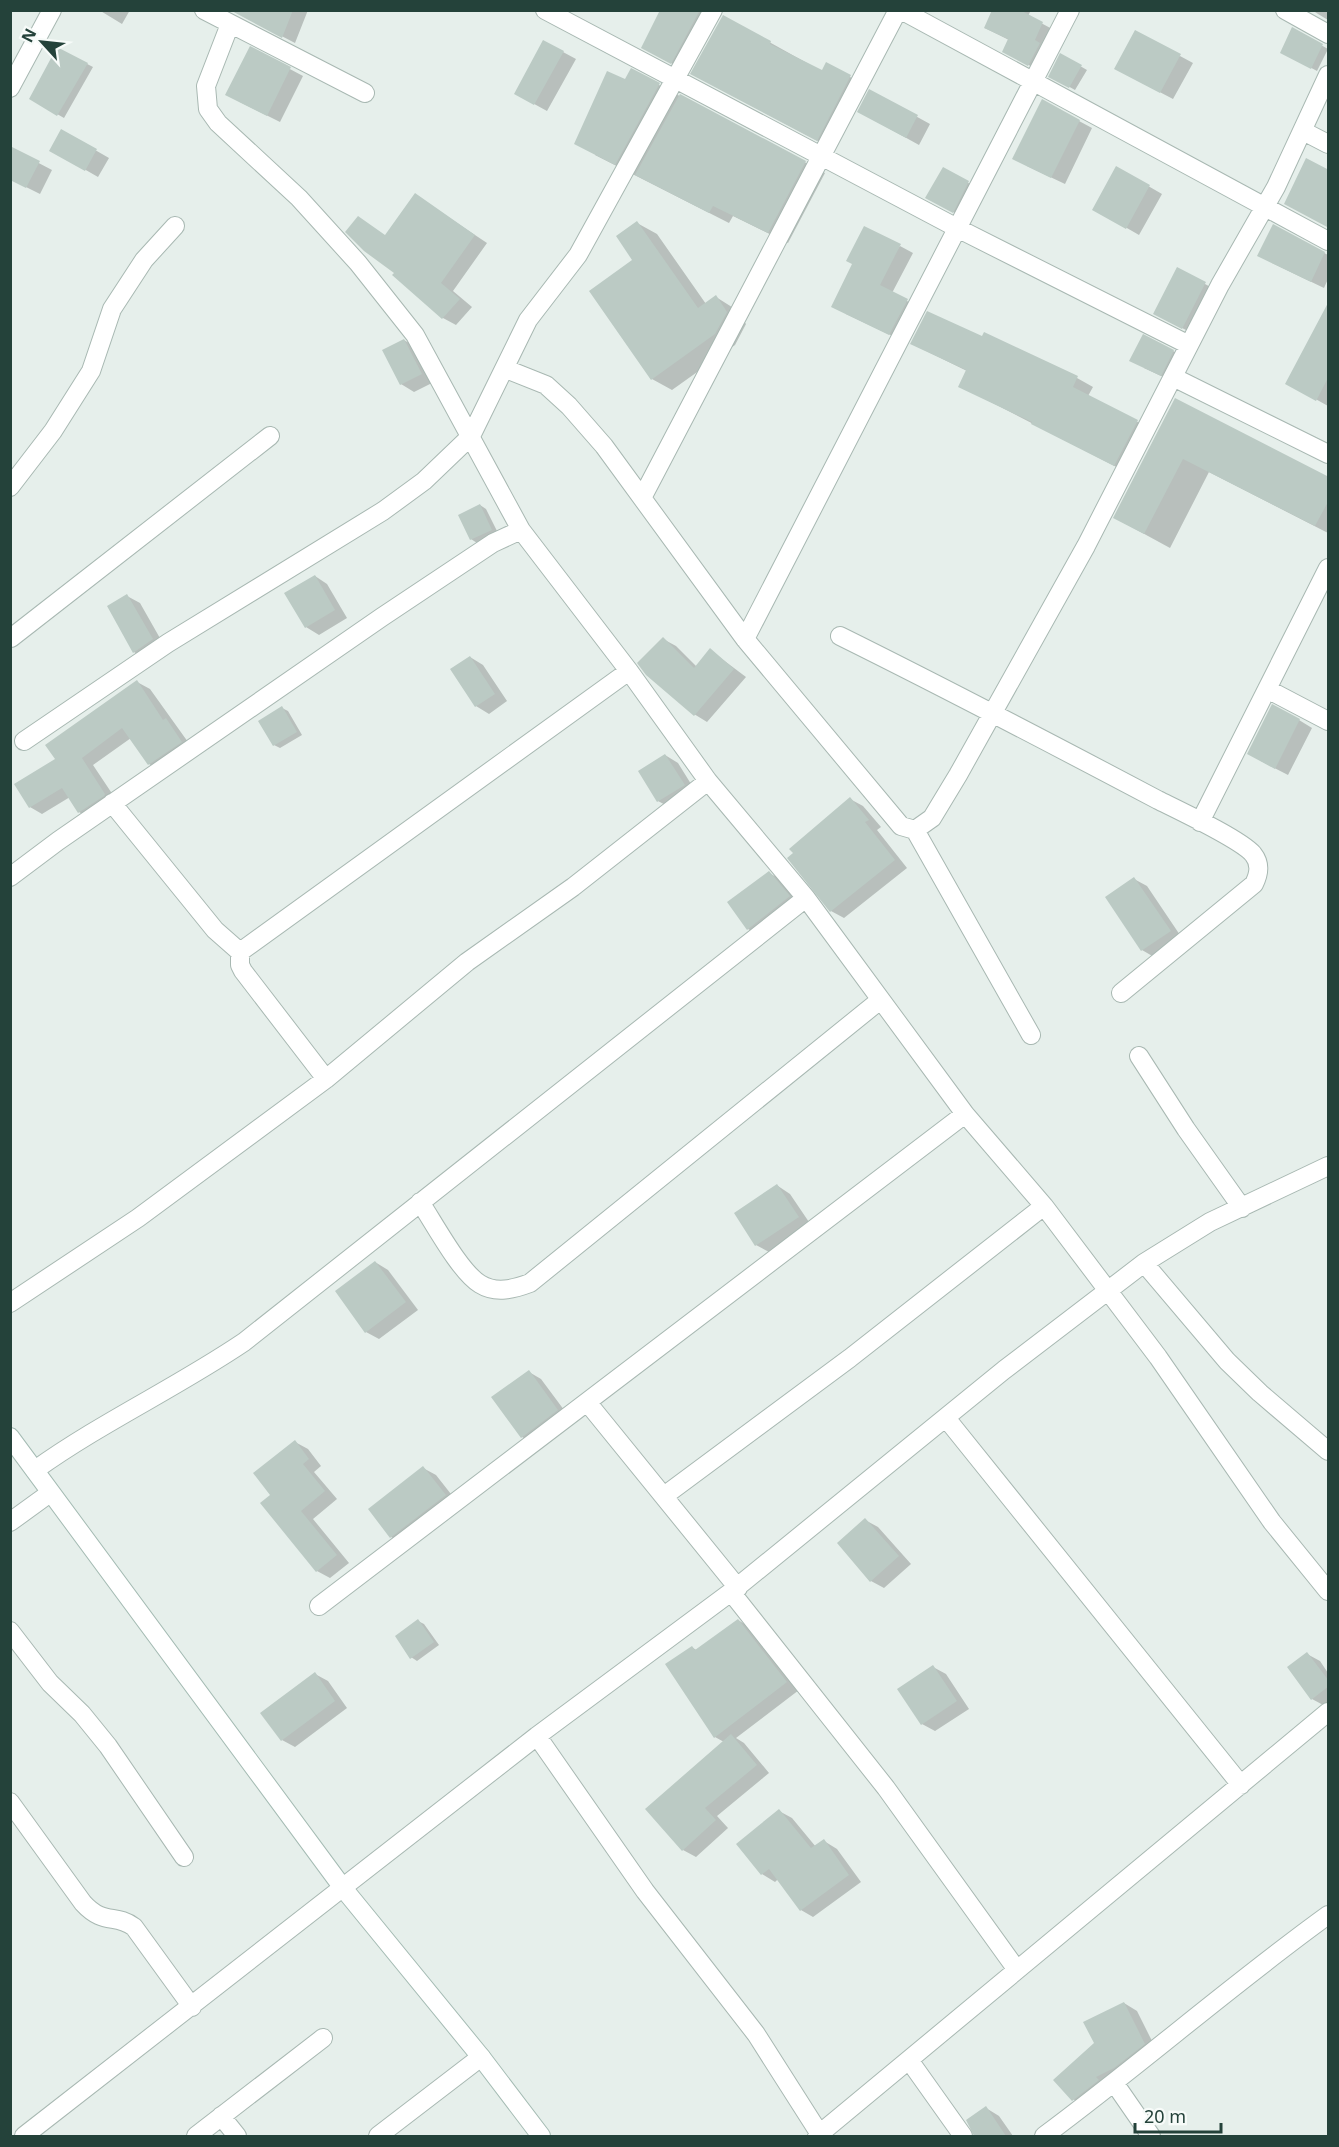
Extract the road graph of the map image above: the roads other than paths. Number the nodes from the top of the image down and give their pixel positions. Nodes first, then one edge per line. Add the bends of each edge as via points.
1 (52, 10) edge
2 (204, 10) edge
3 (545, 10) edge
4 (713, 10) edge
5 (900, 10) edge
6 (1071, 10) edge
7 (1285, 10) edge
8 (230, 24) junction
9 (1329, 34) edge
10 (1329, 75) edge
11 (677, 79) junction
12 (1035, 81) junction
13 (10, 88) edge
14 (365, 93) dead end
15 (1303, 131) junction
16 (1329, 144) edge
17 (823, 157) junction
18 (1263, 206) junction
19 (175, 226) dead end
20 (959, 229) junction
21 (1329, 241) edge
22 (1189, 345) junction
23 (506, 369) junction
24 (1173, 377) junction
25 (270, 436) dead end
26 (471, 436) junction
27 (1329, 454) edge
28 (10, 488) edge
29 (643, 495) junction
30 (521, 530) junction
31 (1329, 568) edge
32 (10, 630) edge
33 (840, 636) dead end
34 (11, 639) edge
35 (745, 639) junction
36 (629, 671) junction
37 (1267, 689) junction
38 (993, 712) junction
39 (1329, 721) edge
40 (24, 741) dead end
41 (708, 781) junction
42 (112, 803) junction
43 (1200, 822) junction
44 (915, 830) junction
45 (10, 877) edge
46 (806, 898) junction
47 (240, 952) junction
48 (1121, 993) dead end
49 (879, 1001) junction
50 (1031, 1035) dead end
51 (1139, 1056) dead end
52 (326, 1079) junction
53 (965, 1114) junction
54 (1329, 1166) edge
55 (420, 1202) junction
56 (1044, 1206) junction
57 (1242, 1208) junction
58 (1144, 1263) junction
59 (1108, 1292) junction
60 (10, 1303) edge
61 (587, 1402) junction
62 (946, 1418) junction
63 (10, 1437) edge
64 (1329, 1451) edge
65 (35, 1470) junction
66 (50, 1493) junction
67 (664, 1496) junction
68 (10, 1522) edge
69 (735, 1590) junction
70 (1329, 1591) edge
71 (319, 1605) dead end
72 (10, 1631) edge
73 (1329, 1712) edge
74 (537, 1736) junction
75 (1241, 1785) junction
76 (10, 1802) edge
77 (184, 1857) dead end
78 (343, 1888) junction
79 (1329, 1915) edge
80 (1017, 1970) junction
81 (192, 2007) junction
82 (323, 2038) dead end
83 (481, 2057) junction
84 (909, 2060) junction
85 (1115, 2084) junction
86 (221, 2116) junction
87 (24, 2136) edge
88 (196, 2136) edge
89 (237, 2136) edge
90 (378, 2136) edge
91 (541, 2136) edge
92 (819, 2136) edge
93 (963, 2136) edge
94 (1044, 2136) edge
95 (1151, 2136) edge

1 - 13 street
2 - 8 street
3 - 11 street
4 - 11 street
5 - 12 street
5 - 17 street
6 - 12 street
7 - 9 street
8 - 14 street
8 - 26 street via 206,86 208,109 237,143 299,198 358,263 415,335
10 - 15 street
11 - 17 street
11 - 23 street via 578,255 528,320
12 - 18 street
12 - 20 street
15 - 16 street
15 - 18 street
17 - 20 street
17 - 29 street
18 - 21 street
18 - 22 street
19 - 28 street via 144,260 112,309 91,371
20 - 22 street
20 - 35 street
22 - 24 street
23 - 26 street
23 - 29 street via 546,385 569,406
24 - 27 street
24 - 38 street via 1086,546
25 - 34 street
26 - 30 street
26 - 40 street via 424,481 383,511 168,643
29 - 35 street
30 - 36 street
30 - 42 street via 493,543 419,592
31 - 37 street
32 - 34 street
33 - 38 street
35 - 44 street via 901,826
36 - 41 street
36 - 47 street
37 - 39 street
37 - 43 street
38 - 43 street
38 - 44 street via 932,818
41 - 46 street
41 - 52 street via 573,887 467,963
42 - 45 street
42 - 47 street via 215,930
43 - 48 street via 1252,854 1258,865 1254,884
44 - 50 street
46 - 49 street
46 - 55 street
47 - 52 street via 243,971
49 - 53 street
49 - 55 street via 530,1283 496,1290 481,1285 468,1274
51 - 57 street
52 - 60 street via 138,1218
53 - 56 street
53 - 61 street
54 - 57 street
55 - 65 street via 244,1342 81,1437
56 - 59 street
56 - 67 street via 850,1358
57 - 58 street via 1210,1222
58 - 59 street
58 - 64 street via 1227,1360
59 - 62 street
59 - 70 street via 1272,1522
61 - 67 street
61 - 71 street
62 - 69 street
62 - 75 street
63 - 65 street
65 - 66 street
66 - 68 street
66 - 78 street
67 - 69 street
69 - 74 street
69 - 80 street via 886,1788
72 - 77 street via 50,1683 108,1746
73 - 75 street
74 - 78 street
74 - 92 street via 645,1891 756,2034
75 - 80 street
76 - 81 street via 83,1903 96,1915 134,1927
78 - 81 street
78 - 83 street
79 - 85 street via 1255,1969
80 - 84 street
81 - 87 street
82 - 86 street
83 - 90 street
83 - 91 street
84 - 92 street
84 - 93 street
85 - 94 street
85 - 95 street
86 - 88 street
86 - 89 street

